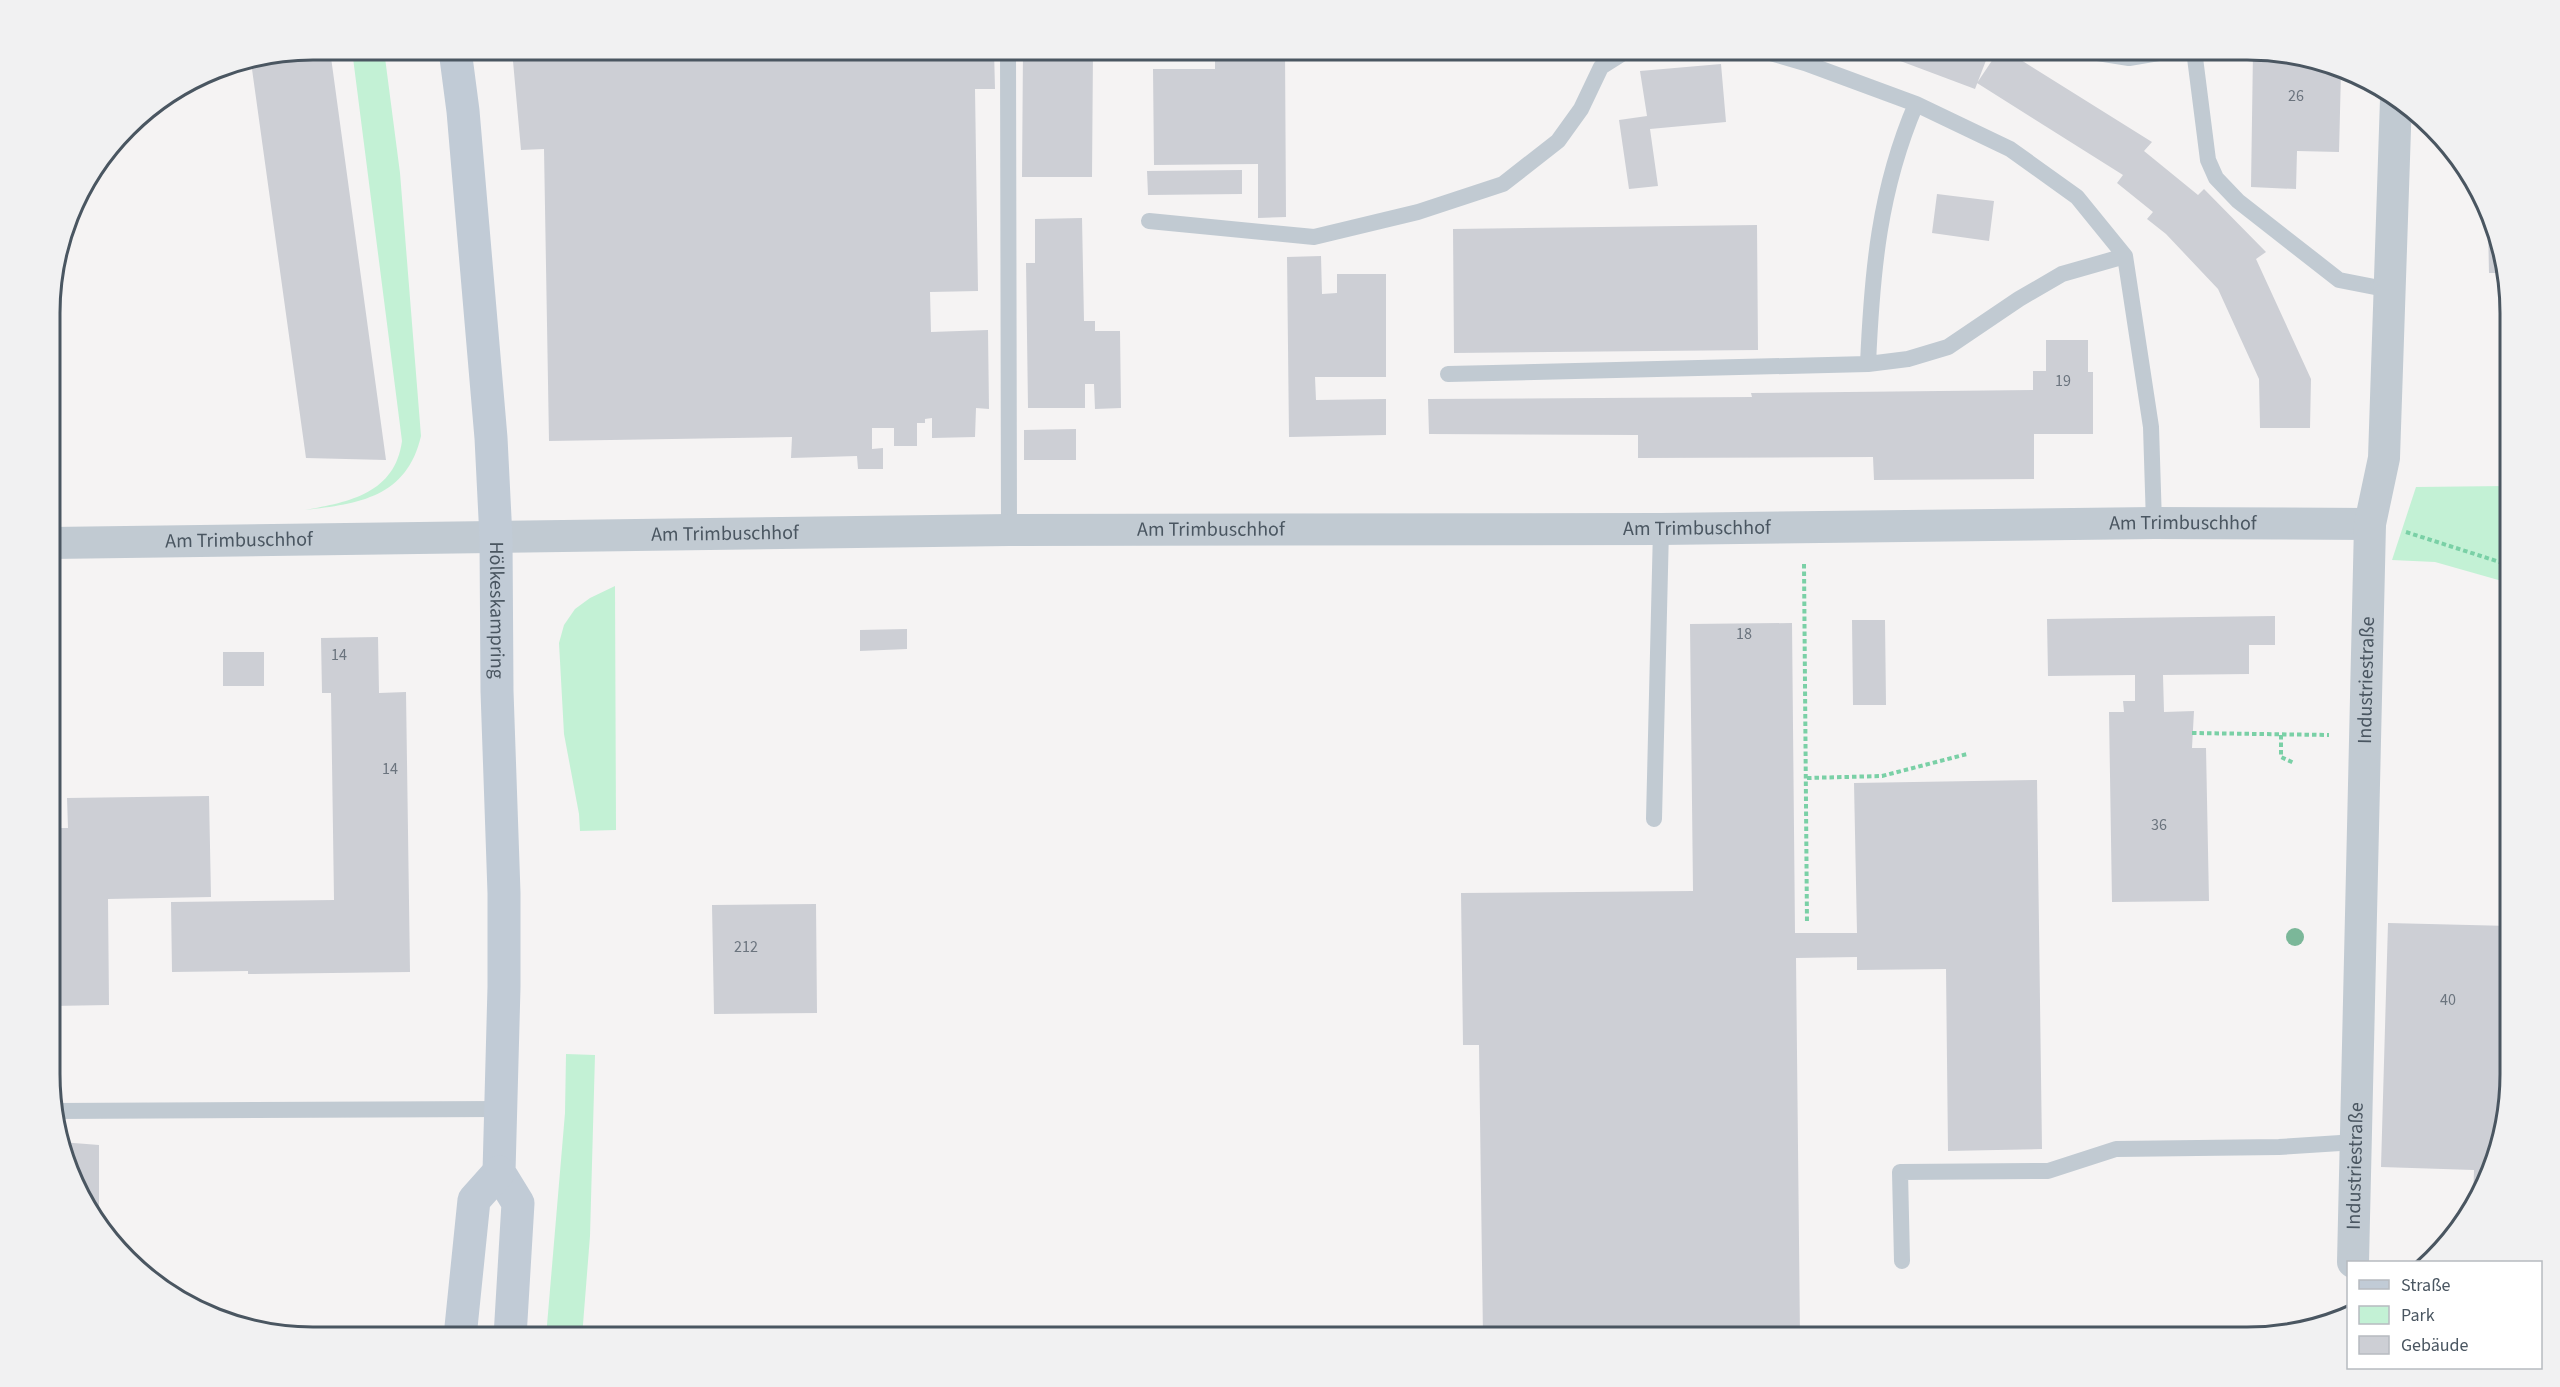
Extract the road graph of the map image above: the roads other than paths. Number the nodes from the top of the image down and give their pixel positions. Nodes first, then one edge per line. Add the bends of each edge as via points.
1 (456, 60) edge
2 (1008, 60) edge
3 (1612, 60) edge
4 (1795, 60) edge
5 (2195, 60) edge
6 (1916, 104) junction
7 (2396, 109) edge
8 (1149, 221) dead end
9 (2125, 256) junction
10 (2390, 290) junction
11 (1868, 364) junction
12 (1448, 374) dead end
13 (2154, 523) junction
14 (2370, 524) junction
15 (1661, 529) junction
16 (1009, 530) junction
17 (496, 537) junction
18 (60, 543) edge
19 (1654, 819) dead end
20 (500, 1108) junction
21 (63, 1111) edge
22 (2356, 1142) junction
23 (499, 1172) junction
24 (1902, 1261) dead end
25 (2353, 1261) edge
26 (461, 1327) edge
27 (511, 1327) edge

1 - 17 main road, Hölkeskampring via 491,438
2 - 16 lane
3 - 8 lane via 1601,67 1581,109 1558,141 1503,184 1418,212 1314,237
4 - 6 lane
5 - 10 lane via 2208,160 2216,178 2238,201 2338,280
6 - 9 lane via 2010,149 2077,197
6 - 11 lane via 1904,131 1877,234
7 - 10 street, Industriestraße
9 - 11 lane via 2062,274 1948,347 1908,360
9 - 13 lane via 2151,427
10 - 14 street, Industriestraße via 2384,458
11 - 12 lane
13 - 14 street, Am Trimbuschhof
13 - 15 street, Am Trimbuschhof
14 - 22 street, Industriestraße
15 - 16 street, Am Trimbuschhof
15 - 19 lane
16 - 17 street, Am Trimbuschhof
17 - 18 street, Am Trimbuschhof
17 - 20 main road, Hölkeskampring via 504,893
20 - 21 lane
20 - 23 main road, Hölkeskampring
22 - 24 lane via 2116,1149 2048,1171 1900,1172
22 - 25 street, Industriestraße
23 - 26 main road via 474,1200
23 - 27 main road via 518,1203

